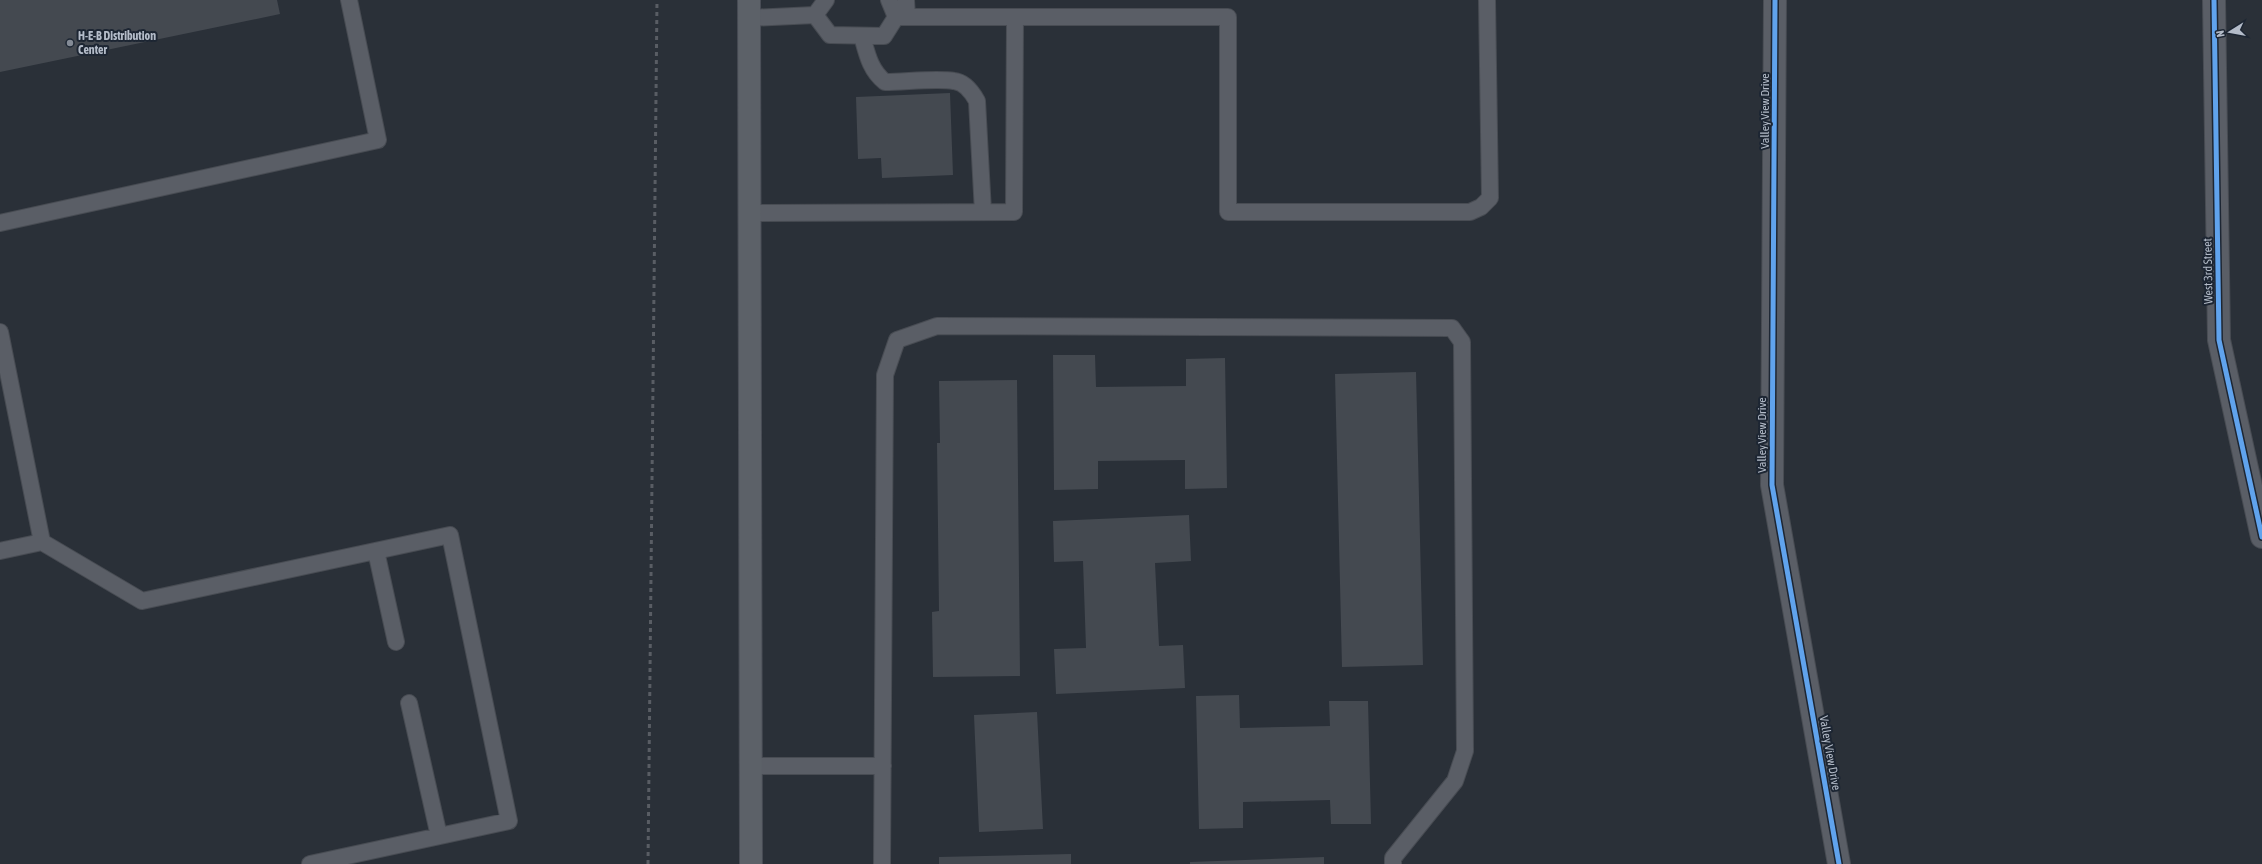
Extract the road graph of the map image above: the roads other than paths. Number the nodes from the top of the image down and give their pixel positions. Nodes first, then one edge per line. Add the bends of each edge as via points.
1 (349, 0) edge
2 (826, 0) edge
3 (889, 0) edge
4 (906, 0) edge
5 (1488, 0) edge
6 (1775, 0) edge
7 (2214, 0) edge
8 (749, 9) edge
9 (815, 15) junction
10 (901, 17) junction
11 (1014, 17) junction
12 (862, 36) junction
13 (983, 212) junction
14 (750, 213) junction
15 (0, 223) edge
16 (0, 332) edge
17 (2262, 538) edge
18 (42, 542) junction
19 (0, 551) edge
20 (376, 551) junction
21 (396, 642) dead end
22 (409, 703) dead end
23 (752, 766) junction
24 (883, 766) junction
25 (439, 836) junction
26 (310, 864) edge
27 (751, 864) edge
28 (882, 864) edge
29 (1393, 864) edge
30 (1839, 864) edge

1 - 15 lane via 378,140
2 - 9 lane
3 - 10 lane
4 - 10 lane
5 - 11 lane via 1490,198 1481,207 1470,212 1228,212 1228,17
6 - 30 street, Valley View Drive via 1772,485
7 - 17 street, West 3rd Street via 2219,340
8 - 9 lane
8 - 14 main road
9 - 12 lane via 830,35
10 - 11 lane
10 - 12 lane via 884,36
11 - 13 lane via 1014,212
12 - 13 lane via 870,63 877,76 885,82 955,80 972,92 977,101
13 - 14 lane
14 - 23 main road
16 - 18 lane
18 - 19 lane
18 - 20 lane via 142,601
20 - 21 lane
20 - 25 lane via 450,535 509,821
22 - 25 lane
23 - 24 lane
23 - 27 main road
24 - 28 lane
24 - 29 lane via 885,375 897,340 937,326 1452,328 1462,342 1465,752 1455,781 1393,858
25 - 26 lane

